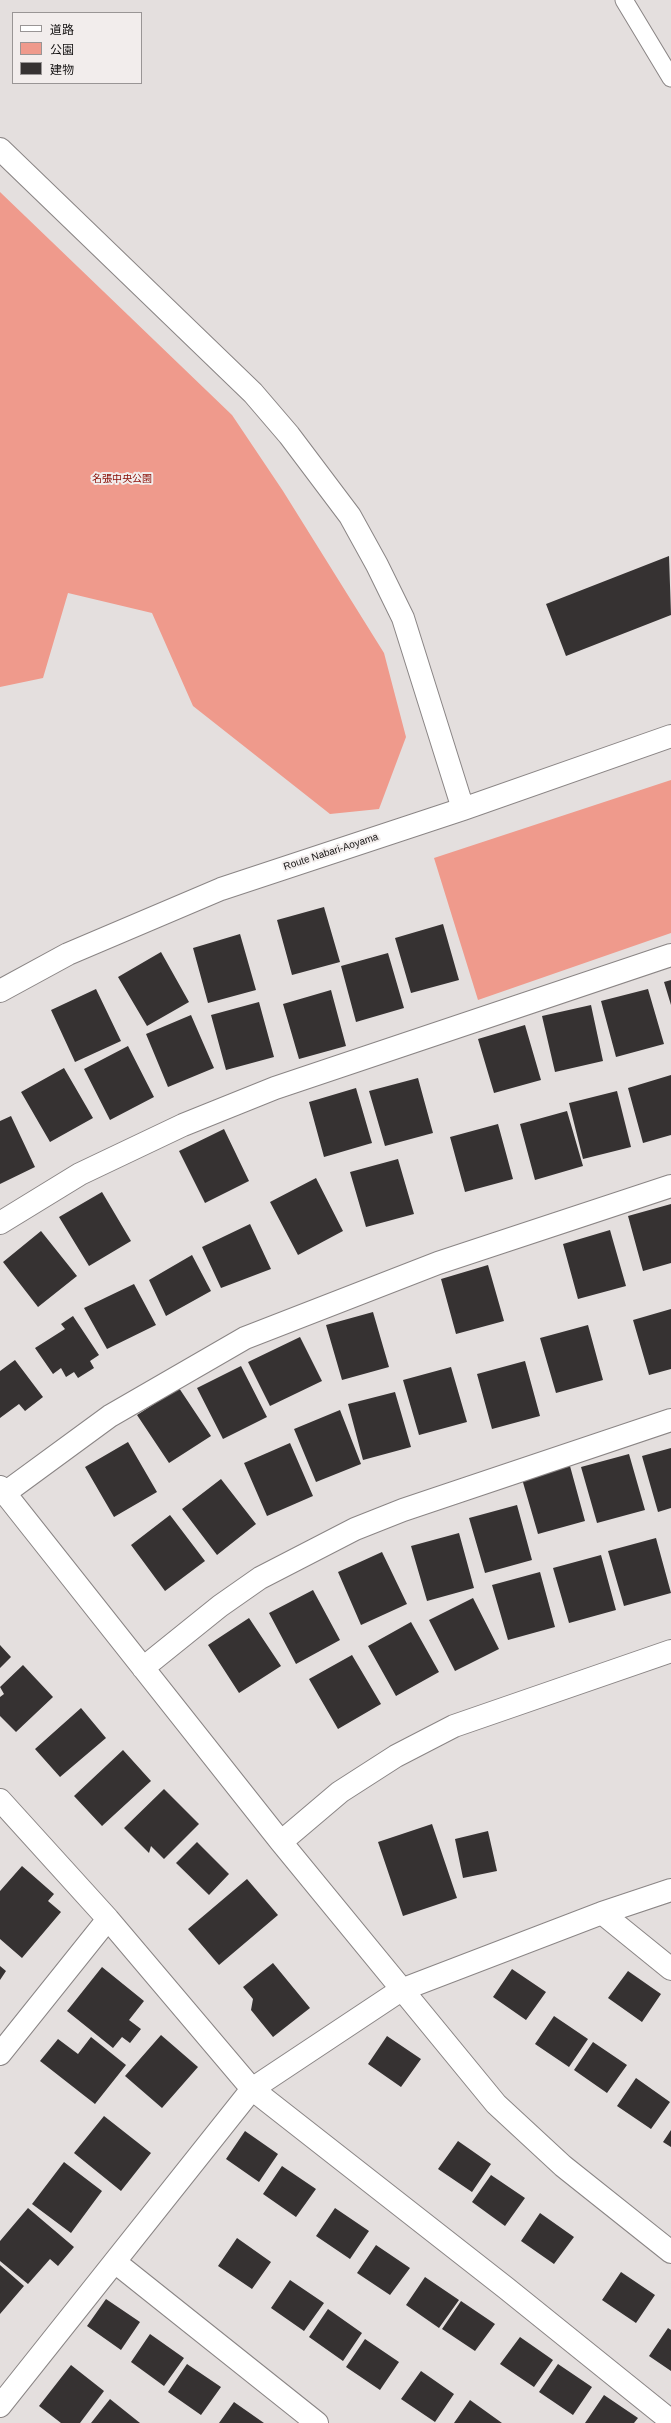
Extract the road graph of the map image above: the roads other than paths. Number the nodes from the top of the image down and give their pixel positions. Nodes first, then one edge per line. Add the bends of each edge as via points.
1 (624, 0) edge
2 (671, 78) edge
3 (0, 149) edge
4 (671, 736) edge
5 (463, 809) junction
6 (671, 955) edge
7 (0, 991) edge
8 (671, 1186) edge
9 (0, 1223) edge
10 (671, 1420) edge
11 (2, 1490) edge
12 (671, 1651) edge
13 (143, 1668) junction
14 (0, 1800) edge
15 (281, 1842) junction
16 (671, 1890) edge
17 (602, 1913) junction
18 (108, 1919) junction
19 (671, 1969) edge
20 (401, 1990) junction
21 (0, 2054) edge
22 (252, 2089) junction
23 (671, 2252) edge
24 (115, 2262) junction
25 (0, 2406) edge
26 (671, 2421) edge
27 (317, 2423) edge

1 - 2 lane
3 - 5 street via 253,393 289,435 350,516 403,618
4 - 5 street, Route Nabari-Aoyama
5 - 7 street, Route Nabari-Aoyama via 221,889 68,954
6 - 9 street via 275,1088 183,1125 80,1174
8 - 11 street via 438,1263 245,1338 110,1416
10 - 13 street via 403,1510 355,1529 260,1578 220,1606
11 - 13 street
12 - 15 street via 454,1726 396,1756 340,1792
13 - 15 street
14 - 18 street
15 - 20 street
16 - 17 street
17 - 19 street
17 - 20 street
18 - 21 street
18 - 22 street
20 - 22 street
20 - 23 street via 496,2104 562,2166
22 - 24 street
22 - 26 street
24 - 25 street
24 - 27 street

